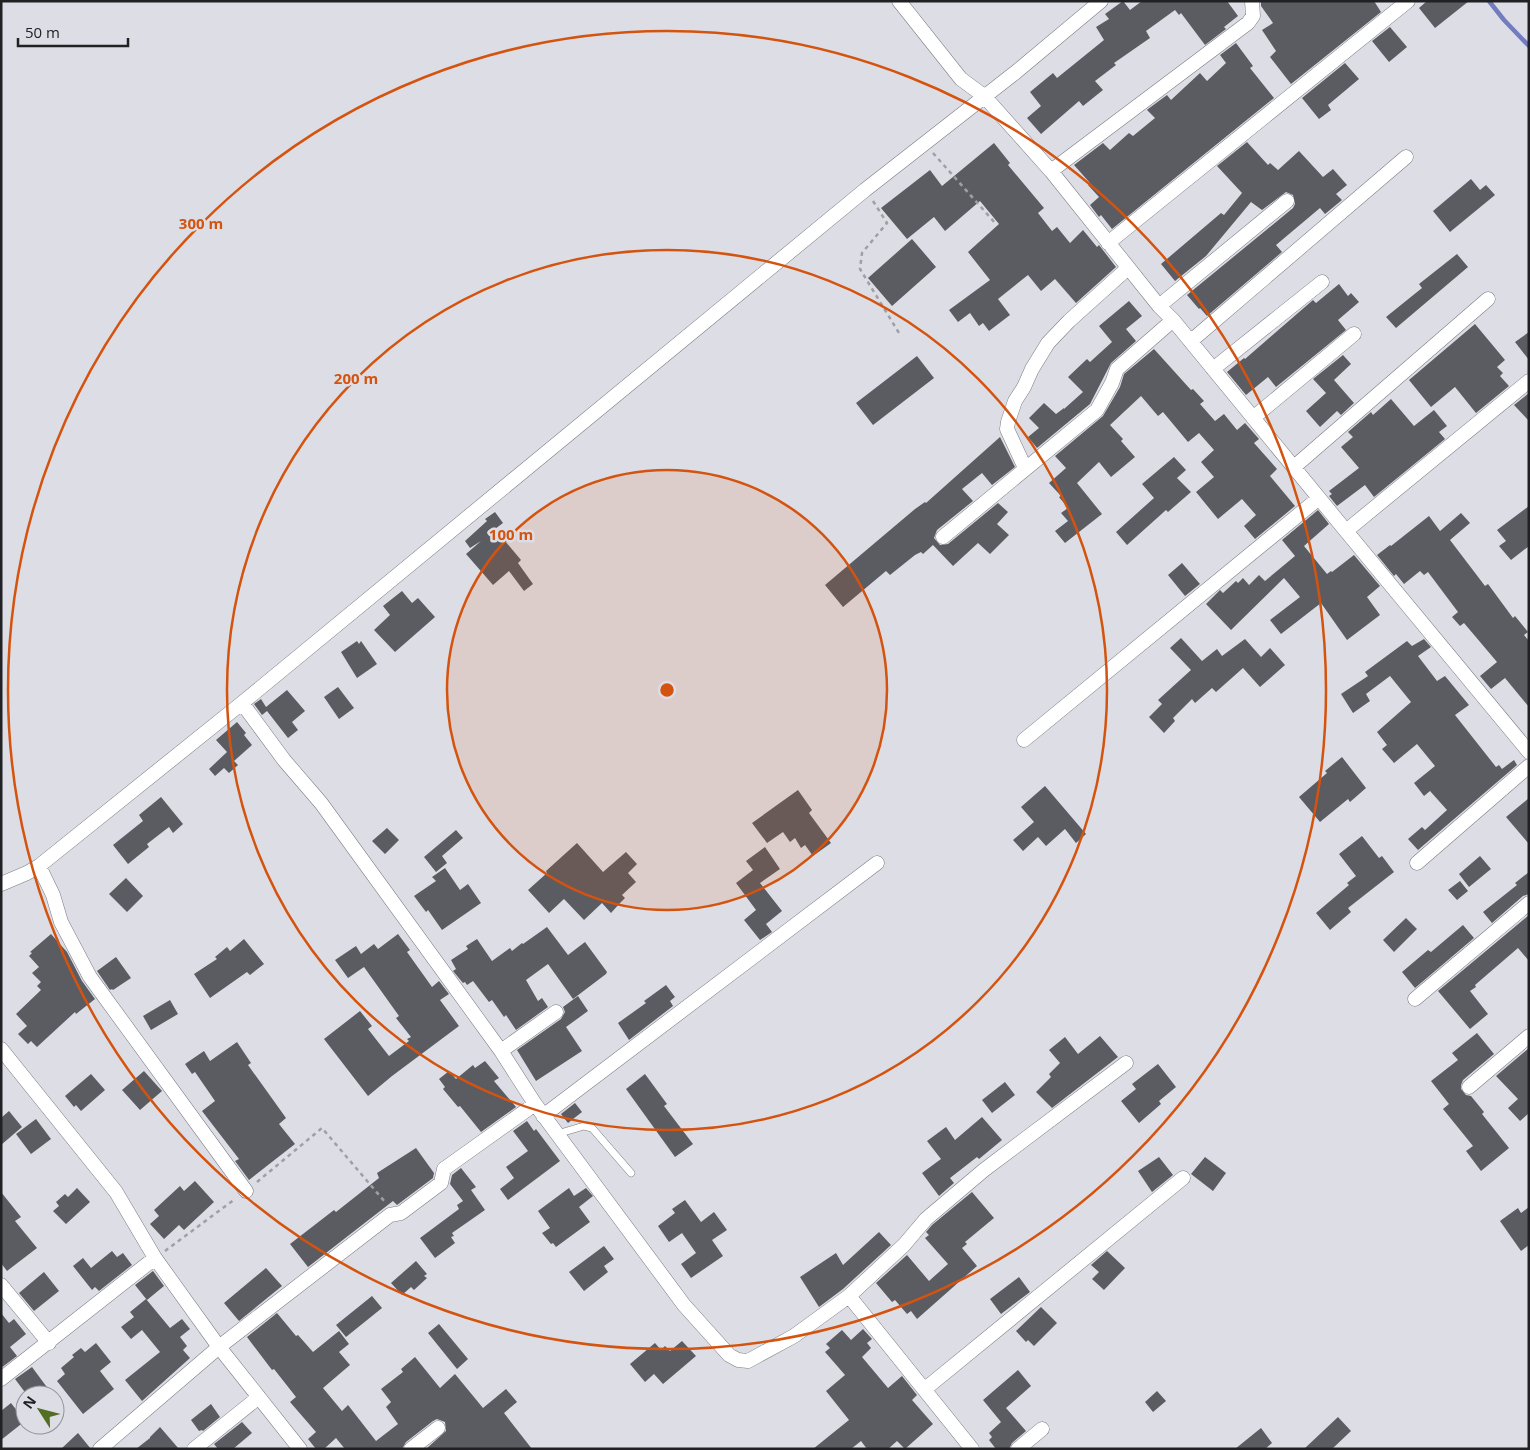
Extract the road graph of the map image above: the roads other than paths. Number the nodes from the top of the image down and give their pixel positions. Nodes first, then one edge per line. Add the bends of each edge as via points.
1 (899, 1) edge
2 (1102, 1) edge
3 (1252, 1) edge
4 (1408, 1) edge
5 (984, 96) junction
6 (1406, 157) dead end
7 (1051, 171) junction
8 (1287, 201) dead end
9 (1108, 243) junction
10 (1128, 268) junction
11 (1322, 282) dead end
12 (1488, 299) dead end
13 (1159, 306) junction
14 (1173, 320) junction
15 (1354, 334) dead end
16 (1191, 341) junction
17 (1213, 369) junction
18 (1529, 381) edge
19 (1254, 418) junction
20 (1294, 467) junction
21 (1025, 468) junction
22 (1319, 498) junction
23 (1346, 531) junction
24 (943, 537) dead end
25 (242, 703) junction
26 (1024, 740) dead end
27 (1529, 752) edge
28 (1529, 766) edge
29 (877, 863) dead end
30 (1417, 863) dead end
31 (38, 866) junction
32 (1, 884) edge
33 (1529, 903) edge
34 (1415, 999) dead end
35 (556, 1012) dead end
36 (1529, 1036) edge
37 (1, 1049) edge
38 (501, 1051) junction
39 (1126, 1063) dead end
40 (1469, 1088) dead end
41 (535, 1104) junction
42 (544, 1116) junction
43 (557, 1134) junction
44 (631, 1173) dead end
45 (1183, 1178) dead end
46 (246, 1191) dead end
47 (154, 1258) junction
48 (1, 1285) edge
49 (849, 1296) junction
50 (49, 1343) junction
51 (219, 1347) junction
52 (1, 1379) edge
53 (925, 1388) junction
54 (259, 1397) junction
55 (438, 1428) dead end
56 (1042, 1429) dead end
57 (100, 1449) edge
58 (194, 1449) edge
59 (300, 1449) edge
60 (411, 1449) edge
61 (972, 1449) edge
62 (1018, 1449) edge

1 - 5 street via 961,79
2 - 5 street
3 - 7 street via 1253,16 1248,23
4 - 9 street
5 - 7 street
5 - 25 street via 865,190
6 - 16 street
7 - 9 street
8 - 13 street
9 - 10 street
10 - 13 street
10 - 21 street via 1048,343 1015,401 1007,429
11 - 17 street
12 - 20 street
13 - 14 street
14 - 16 street
14 - 21 street via 1117,369 1097,410
15 - 19 street
16 - 17 street
17 - 19 street
18 - 23 street
19 - 20 street
20 - 22 street
21 - 24 street
22 - 23 street
22 - 26 street
23 - 27 street
25 - 31 street
25 - 38 street via 284,760 321,802
28 - 30 street
29 - 42 street
31 - 32 street
31 - 46 street via 53,895 61,922 90,976
33 - 34 street
35 - 38 street
36 - 40 street
37 - 47 street via 116,1192
38 - 41 street
39 - 49 street via 984,1170 926,1219 904,1246
41 - 42 street
41 - 51 street via 444,1169 441,1183 401,1213 390,1215
42 - 43 street
43 - 44 lane via 584,1126 592,1128
43 - 49 street via 684,1305 729,1355 738,1360 748,1361 794,1336
45 - 53 street
47 - 50 street
47 - 51 street
48 - 50 street
49 - 53 street
50 - 52 street
51 - 54 street
51 - 57 street
53 - 61 street
54 - 58 street
54 - 59 street
55 - 60 street
56 - 62 street

